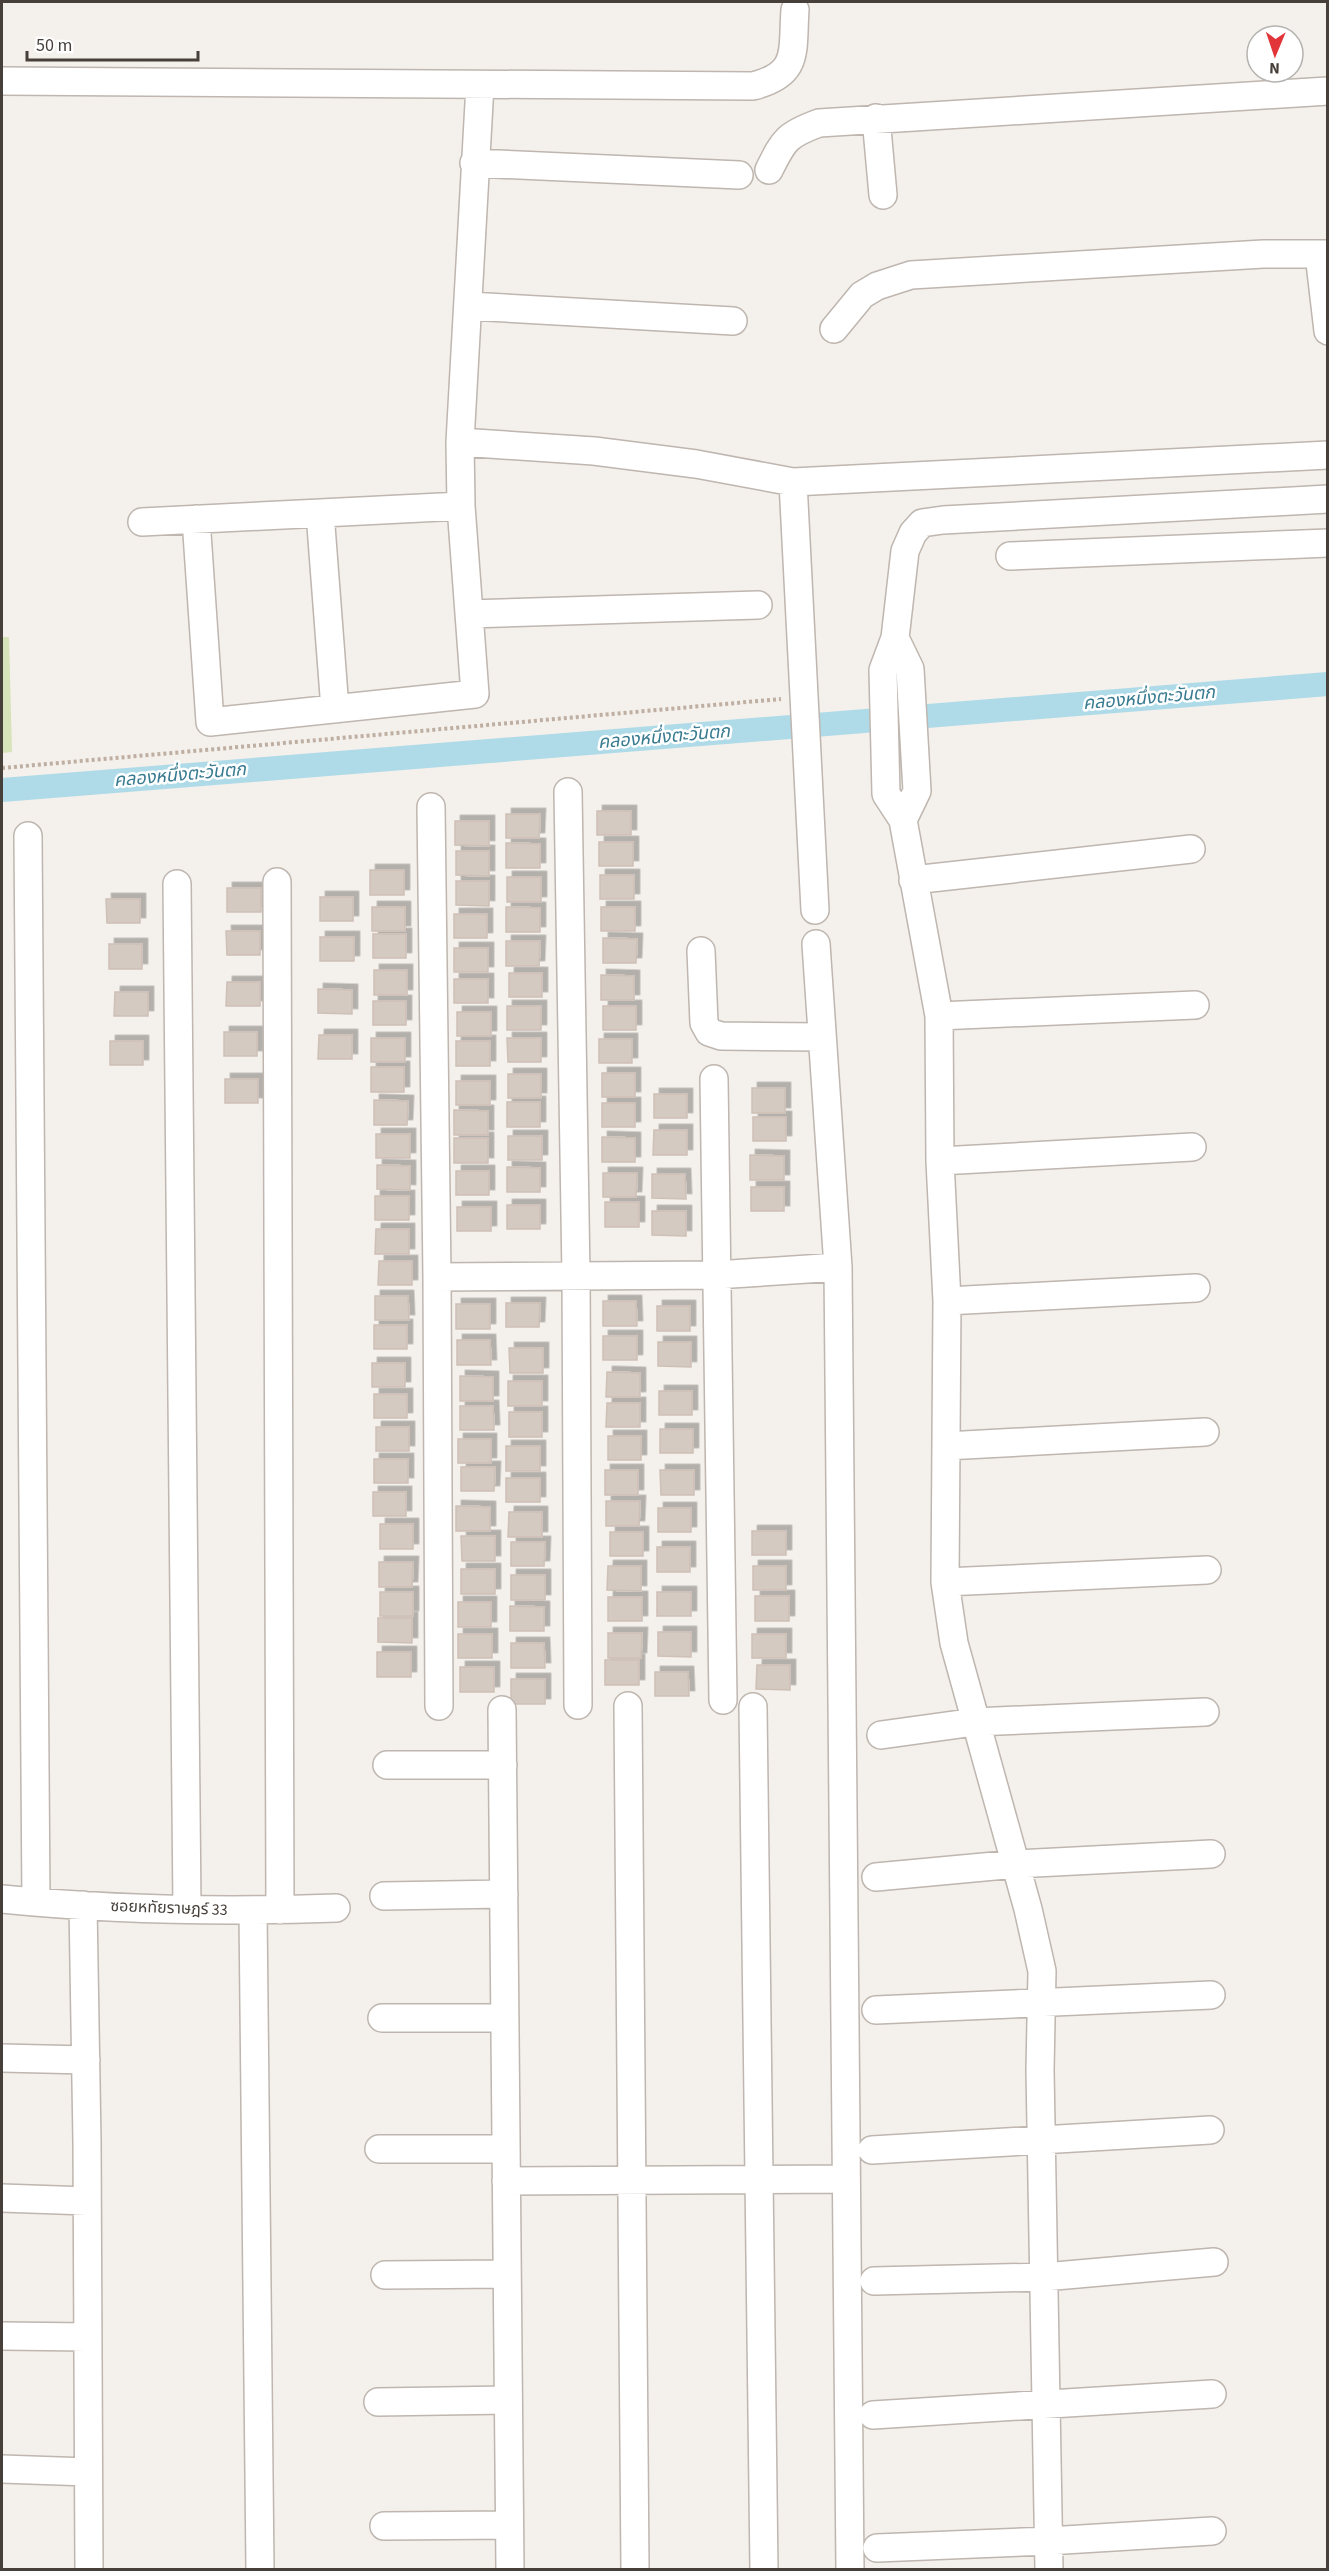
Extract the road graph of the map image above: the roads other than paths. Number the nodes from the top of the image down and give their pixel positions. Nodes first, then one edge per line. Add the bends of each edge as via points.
1 (795, 10) dead end
2 (2, 81) edge
3 (480, 85) junction
4 (1328, 91) edge
5 (876, 118) junction
6 (474, 163) junction
7 (770, 170) dead end
8 (739, 175) dead end
9 (882, 195) dead end
10 (1323, 254) edge
11 (469, 306) junction
12 (733, 321) dead end
13 (834, 329) dead end
14 (1328, 331) edge
15 (460, 442) junction
16 (1328, 455) edge
17 (793, 482) junction
18 (1328, 499) edge
19 (461, 506) junction
20 (320, 513) junction
21 (196, 519) junction
22 (142, 522) dead end
23 (1328, 543) edge
24 (1010, 556) dead end
25 (758, 605) dead end
26 (469, 614) junction
27 (895, 638) junction
28 (336, 709) junction
29 (568, 792) dead end
30 (431, 807) dead end
31 (903, 820) junction
32 (28, 836) dead end
33 (1191, 849) dead end
34 (914, 880) junction
35 (277, 882) dead end
36 (177, 884) dead end
37 (815, 910) dead end
38 (816, 944) dead end
39 (701, 951) dead end
40 (1195, 1005) dead end
41 (939, 1016) junction
42 (822, 1037) junction
43 (714, 1079) dead end
44 (1192, 1146) dead end
45 (940, 1161) junction
46 (838, 1267) junction
47 (576, 1275) junction
48 (716, 1275) junction
49 (437, 1277) junction
50 (1196, 1288) dead end
51 (947, 1301) junction
52 (1205, 1432) dead end
53 (946, 1446) junction
54 (1207, 1570) dead end
55 (945, 1582) junction
56 (723, 1700) dead end
57 (578, 1704) dead end
58 (439, 1706) dead end
59 (628, 1706) dead end
60 (753, 1707) dead end
61 (502, 1710) dead end
62 (1205, 1712) dead end
63 (975, 1722) junction
64 (881, 1735) dead end
65 (387, 1765) dead end
66 (503, 1765) junction
67 (1211, 1854) dead end
68 (1016, 1864) junction
69 (876, 1877) dead end
70 (504, 1894) junction
71 (384, 1896) dead end
72 (2, 1899) edge
73 (36, 1902) junction
74 (83, 1905) junction
75 (187, 1908) junction
76 (336, 1908) dead end
77 (280, 1910) junction
78 (253, 1911) junction
79 (1211, 1995) dead end
80 (1042, 2002) junction
81 (876, 2010) dead end
82 (382, 2018) dead end
83 (505, 2018) junction
84 (2, 2058) edge
85 (86, 2060) junction
86 (1210, 2130) dead end
87 (1042, 2139) junction
88 (380, 2149) dead end
89 (506, 2149) junction
90 (873, 2150) dead end
91 (846, 2179) junction
92 (759, 2180) junction
93 (506, 2181) junction
94 (632, 2181) junction
95 (2, 2198) edge
96 (87, 2201) junction
97 (1214, 2262) dead end
98 (507, 2274) junction
99 (385, 2275) dead end
100 (1044, 2277) junction
101 (874, 2281) dead end
102 (2, 2336) edge
103 (88, 2337) junction
104 (1212, 2394) dead end
105 (508, 2400) junction
106 (378, 2402) dead end
107 (1046, 2406) junction
108 (873, 2415) dead end
109 (2, 2469) edge
110 (88, 2472) junction
111 (509, 2524) junction
112 (384, 2526) dead end
113 (1212, 2530) dead end
114 (1048, 2541) junction
115 (877, 2548) dead end
116 (89, 2570) edge
117 (260, 2570) edge
118 (510, 2570) edge
119 (635, 2570) edge
120 (764, 2570) edge
121 (850, 2570) edge
122 (1048, 2570) edge

1 - 3 street via 791,62 772,81 753,86
2 - 3 street
3 - 6 street
4 - 5 street
5 - 7 street via 819,123 799,130 783,142
5 - 9 street
6 - 8 street
6 - 11 street
10 - 13 street via 1263,254 910,275 862,295
10 - 14 street
11 - 12 street
11 - 15 street
15 - 17 street via 594,451
15 - 19 street
16 - 17 street
17 - 37 street
18 - 27 street via 922,524 905,551
19 - 20 street
19 - 26 street
20 - 21 street
20 - 28 street
21 - 22 street
21 - 28 street via 210,722
23 - 24 street
25 - 26 street
26 - 28 street via 475,694
27 - 31 street via 910,669 917,791
27 - 31 street via 883,670 886,794
29 - 47 street
30 - 49 street
31 - 34 street
32 - 73 street
33 - 34 street
34 - 41 street
35 - 77 street
36 - 75 street
38 - 42 street
39 - 42 street via 704,1023 709,1032 721,1036
40 - 41 street
41 - 45 street
42 - 46 street
43 - 48 street
44 - 45 street
45 - 51 street
46 - 48 street
46 - 91 street
47 - 48 street
47 - 49 street
47 - 57 street
48 - 56 street
49 - 58 street
50 - 51 street
51 - 53 street
52 - 53 street
53 - 55 street
54 - 55 street
55 - 63 street via 954,1643
59 - 94 street
60 - 92 street
61 - 66 street
62 - 63 street
63 - 64 street
63 - 68 street
65 - 66 street
66 - 70 street
67 - 68 street
68 - 69 street
68 - 80 street via 1042,1971
70 - 71 street
70 - 83 street
72 - 73 street, ซอยหทัยราษฎร์ 33
73 - 74 street, ซอยหทัยราษฎร์ 33
74 - 75 street, ซอยหทัยราษฎร์ 33
74 - 85 street
75 - 78 street, ซอยหทัยราษฎร์ 33
76 - 77 street, ซอยหทัยราษฎร์ 33
77 - 78 street, ซอยหทัยราษฎร์ 33
78 - 117 street
79 - 80 street
80 - 81 street
80 - 87 street
82 - 83 street
83 - 89 street
84 - 85 street
85 - 96 street
86 - 87 street
87 - 90 street
87 - 100 street
88 - 89 street
89 - 93 street
91 - 92 street
91 - 121 street
92 - 94 street
92 - 120 street
93 - 94 street
93 - 98 street
94 - 119 street
95 - 96 street
96 - 103 street
97 - 100 street
98 - 99 street
98 - 105 street
100 - 101 street
100 - 107 street
102 - 103 street
103 - 110 street
104 - 107 street
105 - 106 street
105 - 111 street
107 - 108 street
107 - 114 street
109 - 110 street
110 - 116 street
111 - 112 street
111 - 118 street
113 - 114 street
114 - 115 street
114 - 122 street

